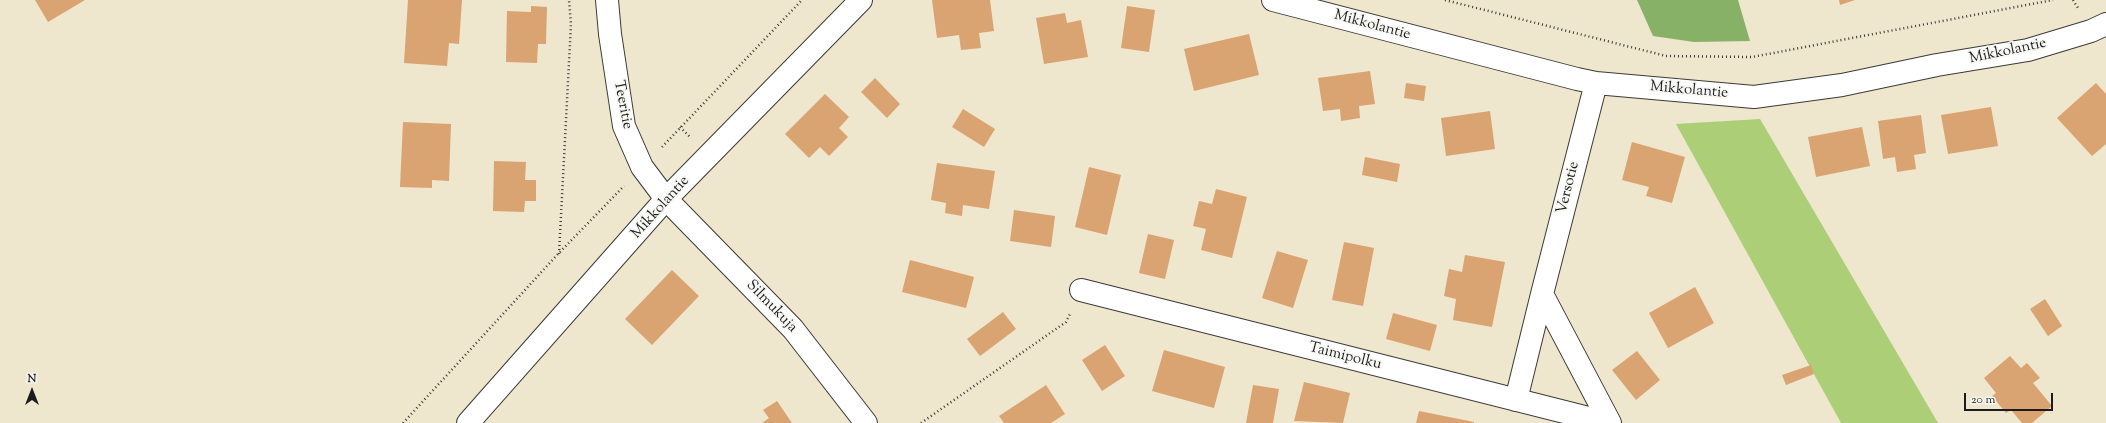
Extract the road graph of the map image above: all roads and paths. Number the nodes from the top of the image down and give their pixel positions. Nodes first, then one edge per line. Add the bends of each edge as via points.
1 (569, 0) edge
2 (607, 0) edge
3 (802, 0) edge
4 (861, 0) edge
5 (1273, 0) edge
6 (1445, 0) edge
7 (2053, 0) edge
8 (2106, 24) edge
9 (1596, 83) junction
10 (642, 167) junction
11 (666, 199) junction
12 (558, 254) junction
13 (1081, 290) joint
14 (1542, 294) junction
15 (1516, 400) junction
16 (403, 423) edge
17 (468, 423) edge
18 (866, 423) edge
19 (921, 423) edge
20 (1609, 423) edge

1 - 12 path via 571,24
2 - 10 street, Teeritie via 624,126
3 - 10 path
4 - 11 street, Mikkolantie
5 - 9 street, Mikkolantie
6 - 7 path via 1666,56 1752,57
8 - 9 street, Mikkolantie via 2092,31 2028,50 1937,65 1842,85 1754,96
9 - 14 street, Versotie
10 - 11 street, Teeritie
10 - 12 path
11 - 17 street, Mikkolantie
11 - 18 street, Silmukuja via 793,329
12 - 16 path
13 - 15 street, Taimipolku
13 - 19 path via 1066,322
14 - 15 street, Versotie
14 - 20 street
15 - 20 street, Taimipolku

